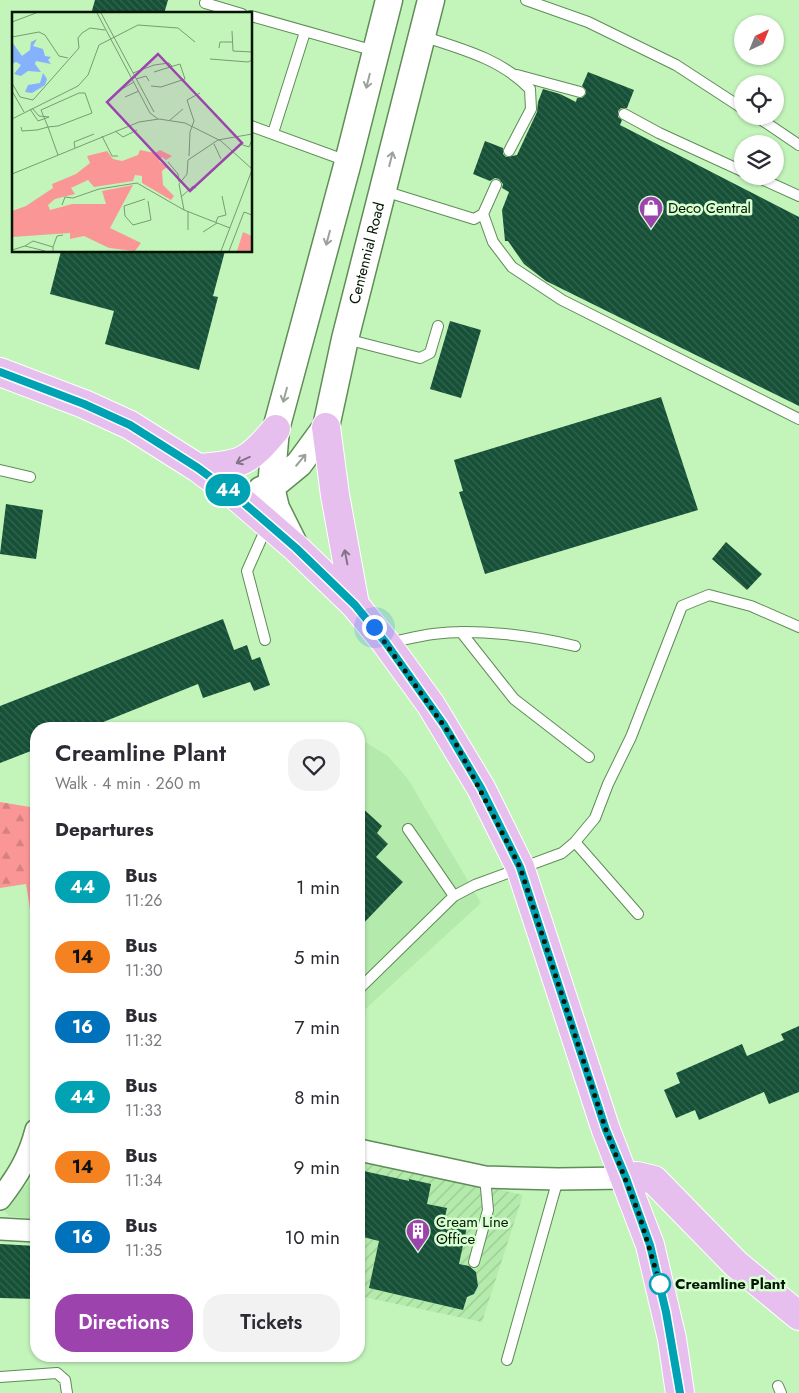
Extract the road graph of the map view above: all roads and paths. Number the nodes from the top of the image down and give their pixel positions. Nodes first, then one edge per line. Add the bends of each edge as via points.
1 (389, 0) edge
2 (431, 0) edge
3 (526, 0) edge
4 (205, 3) dead end
5 (235, 12) edge
6 (252, 16) edge
7 (305, 32) junction
8 (422, 36) junction
9 (375, 51) junction
10 (516, 74) junction
11 (580, 92) dead end
12 (734, 103) edge
13 (624, 114) dead end
14 (769, 125) edge
15 (252, 126) edge
16 (273, 133) junction
17 (799, 145) edge
18 (509, 151) dead end
19 (348, 162) junction
20 (734, 166) edge
21 (496, 185) dead end
22 (775, 185) edge
23 (383, 191) junction
24 (799, 196) edge
25 (482, 214) junction
26 (438, 326) dead end
27 (345, 339) junction
28 (0, 372) edge
29 (799, 419) edge
30 (326, 427) junction
31 (276, 429) junction
32 (198, 468) junction
33 (0, 470) edge
34 (30, 477) dead end
35 (271, 487) junction
36 (237, 497) junction
37 (268, 523) junction
38 (296, 548) junction
39 (355, 605) junction
40 (799, 627) edge
41 (461, 632) junction
42 (265, 640) dead end
43 (386, 643) junction
44 (575, 646) dead end
45 (588, 757) dead end
46 (408, 829) dead end
47 (576, 842) junction
48 (520, 867) junction
49 (454, 896) junction
50 (638, 914) dead end
51 (365, 983) edge
52 (365, 1151) edge
53 (30, 1154) edge
54 (485, 1177) junction
55 (626, 1178) junction
56 (558, 1180) junction
57 (0, 1199) edge
58 (0, 1229) edge
59 (30, 1231) edge
60 (474, 1262) dead end
61 (799, 1316) edge
62 (507, 1360) dead end
63 (0, 1377) edge
64 (67, 1393) edge
65 (680, 1393) edge

1 - 9 street
2 - 8 street, Centennial Road
3 - 12 lane via 588,22 676,65
4 - 5 lane
6 - 7 lane
7 - 9 lane
7 - 16 lane
8 - 10 lane via 489,58
23 -> 8 street, Centennial Road
9 -> 19 street
10 - 11 lane
10 - 18 lane via 530,89 531,109
13 - 20 lane
14 - 17 lane
15 - 16 lane
16 - 19 lane
19 -> 31 street
21 - 25 lane
22 - 24 lane
23 - 25 lane via 474,219
23 - 27 street, Centennial Road
25 - 29 lane via 493,242 512,267 562,300
26 - 27 lane via 430,353 420,358
27 - 30 street, Centennial Road
28 - 32 main road via 106,413
35 -> 30 street, Centennial Road via 299,464
39 -> 30 main road
31 -> 32 main road via 244,462
31 - 35 street
32 - 36 main road
33 - 34 lane
35 - 36 street, Centennial Road
35 - 38 street via 276,508
36 - 37 main road
37 - 38 main road
37 - 42 lane via 247,570
38 - 39 main road
39 - 43 main road
40 - 47 lane via 751,606 709,595 682,606 631,737 595,818
41 - 43 lane
41 - 44 lane via 545,638
41 - 45 lane via 514,699
43 - 48 main road via 454,740
46 - 49 lane
47 - 48 lane via 562,853
47 - 50 lane
48 - 49 lane
48 - 55 main road via 606,1130
49 - 51 lane
52 - 54 street
53 - 57 street
54 - 56 street
54 - 60 lane via 488,1210
55 - 56 street
55 - 61 main road via 637,1176 654,1180 722,1250
55 - 65 main road via 650,1245 672,1339
56 - 62 lane
58 - 59 street
63 - 64 lane via 57,1373 65,1380

